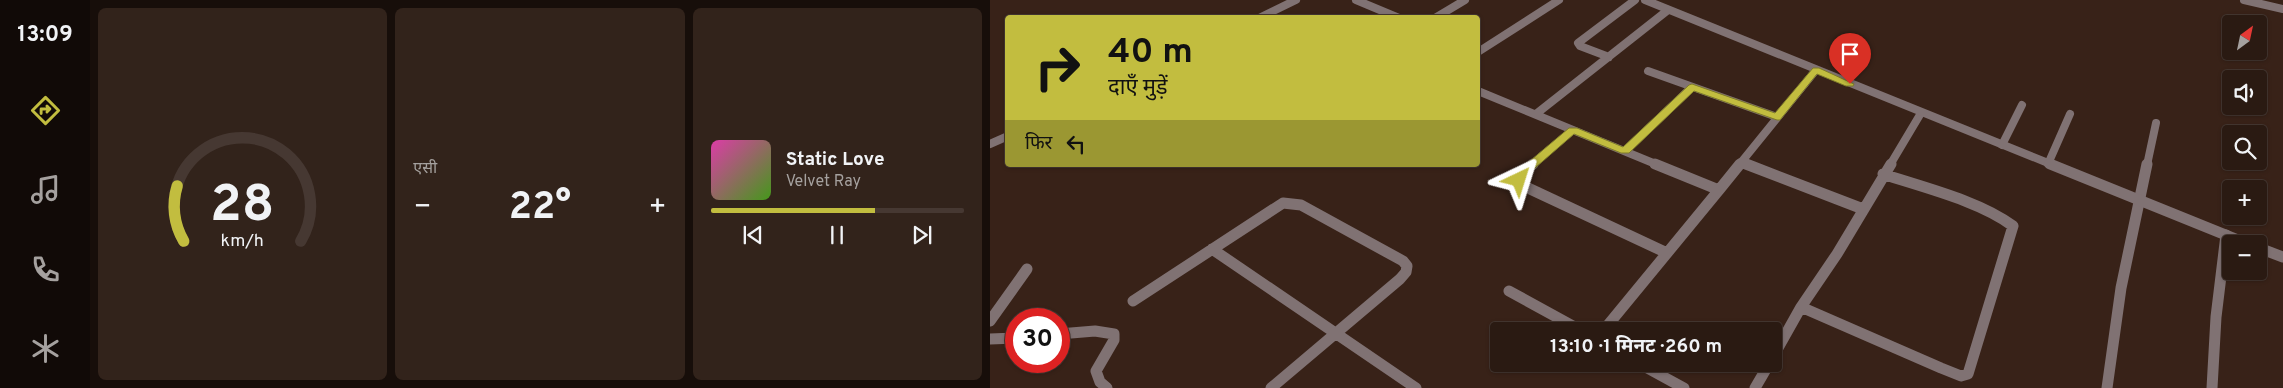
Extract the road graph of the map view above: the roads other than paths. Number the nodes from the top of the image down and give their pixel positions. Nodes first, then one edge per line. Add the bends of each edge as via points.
1 (1296, 0) edge
2 (1356, 0) edge
3 (1465, 0) edge
4 (1559, 0) edge
5 (1635, 0) edge
6 (1644, 0) edge
7 (2244, 0) edge
8 (2283, 9) edge
9 (1668, 10) junction
10 (1270, 12) junction
11 (1264, 15) edge
12 (1276, 15) edge
13 (1392, 15) edge
14 (1440, 15) edge
15 (1480, 51) edge
16 (1608, 57) junction
17 (1816, 70) junction
18 (1648, 71) dead end
19 (1692, 87) junction
20 (1480, 92) edge
21 (2022, 105) dead end
22 (1921, 113) junction
23 (1536, 114) junction
24 (2070, 114) dead end
25 (1777, 117) junction
26 (2156, 123) dead end
27 (1573, 130) junction
28 (1005, 137) edge
29 (990, 144) edge
30 (2002, 146) junction
31 (1625, 151) junction
32 (1741, 162) junction
33 (2048, 164) junction
34 (1883, 174) junction
35 (1719, 190) junction
36 (2140, 201) junction
37 (1863, 209) junction
38 (2226, 235) edge
39 (1212, 249) junction
40 (2267, 251) edge
41 (1667, 253) junction
42 (2283, 258) edge
43 (2222, 268) edge
44 (1027, 269) dead end
45 (1509, 291) dead end
46 (1133, 300) dead end
47 (1801, 307) junction
48 (990, 321) edge
49 (1566, 322) edge
50 (1610, 322) edge
51 (1070, 333) edge
52 (1336, 333) junction
53 (1005, 339) edge
54 (990, 340) edge
55 (1782, 341) edge
56 (1655, 372) edge
57 (1764, 372) edge
58 (1414, 387) edge
59 (1107, 388) edge
60 (1271, 388) edge
61 (1684, 388) edge
62 (1755, 388) edge
63 (2107, 388) edge
64 (2212, 388) edge

1 - 10 street
2 - 13 street
3 - 14 street
4 - 15 street
5 - 16 street via 1578,43
6 - 9 street
7 - 8 street
9 - 16 street
9 - 17 street
10 - 11 street
10 - 12 street
16 - 23 street
17 - 22 street
17 - 25 street
18 - 19 street
19 - 25 street
19 - 31 street
20 - 23 street
21 - 30 street
22 - 30 street
22 - 34 street
23 - 27 street
24 - 33 street
25 - 32 street
26 - 36 street
27 - 31 street
27 - 41 street via 1522,173 1519,180 1556,202
28 - 29 street
30 - 33 street
31 - 35 street
32 - 35 street
32 - 37 street
33 - 36 street
34 - 37 street
34 - 47 street via 1980,209 2013,226 1968,374 1961,376 1941,368
35 - 41 street
36 - 38 street
36 - 63 street via 2131,233
37 - 47 street
39 - 46 street
39 - 52 street
39 - 52 street via 1272,209 1290,202 1403,261 1407,266 1406,272 1400,279
40 - 42 street
41 - 50 street
43 - 64 street
44 - 48 street
45 - 49 street
47 - 55 street
51 - 59 street via 1114,334 1114,340 1096,372
52 - 58 street
52 - 60 street
53 - 54 street
56 - 61 street
57 - 62 street

